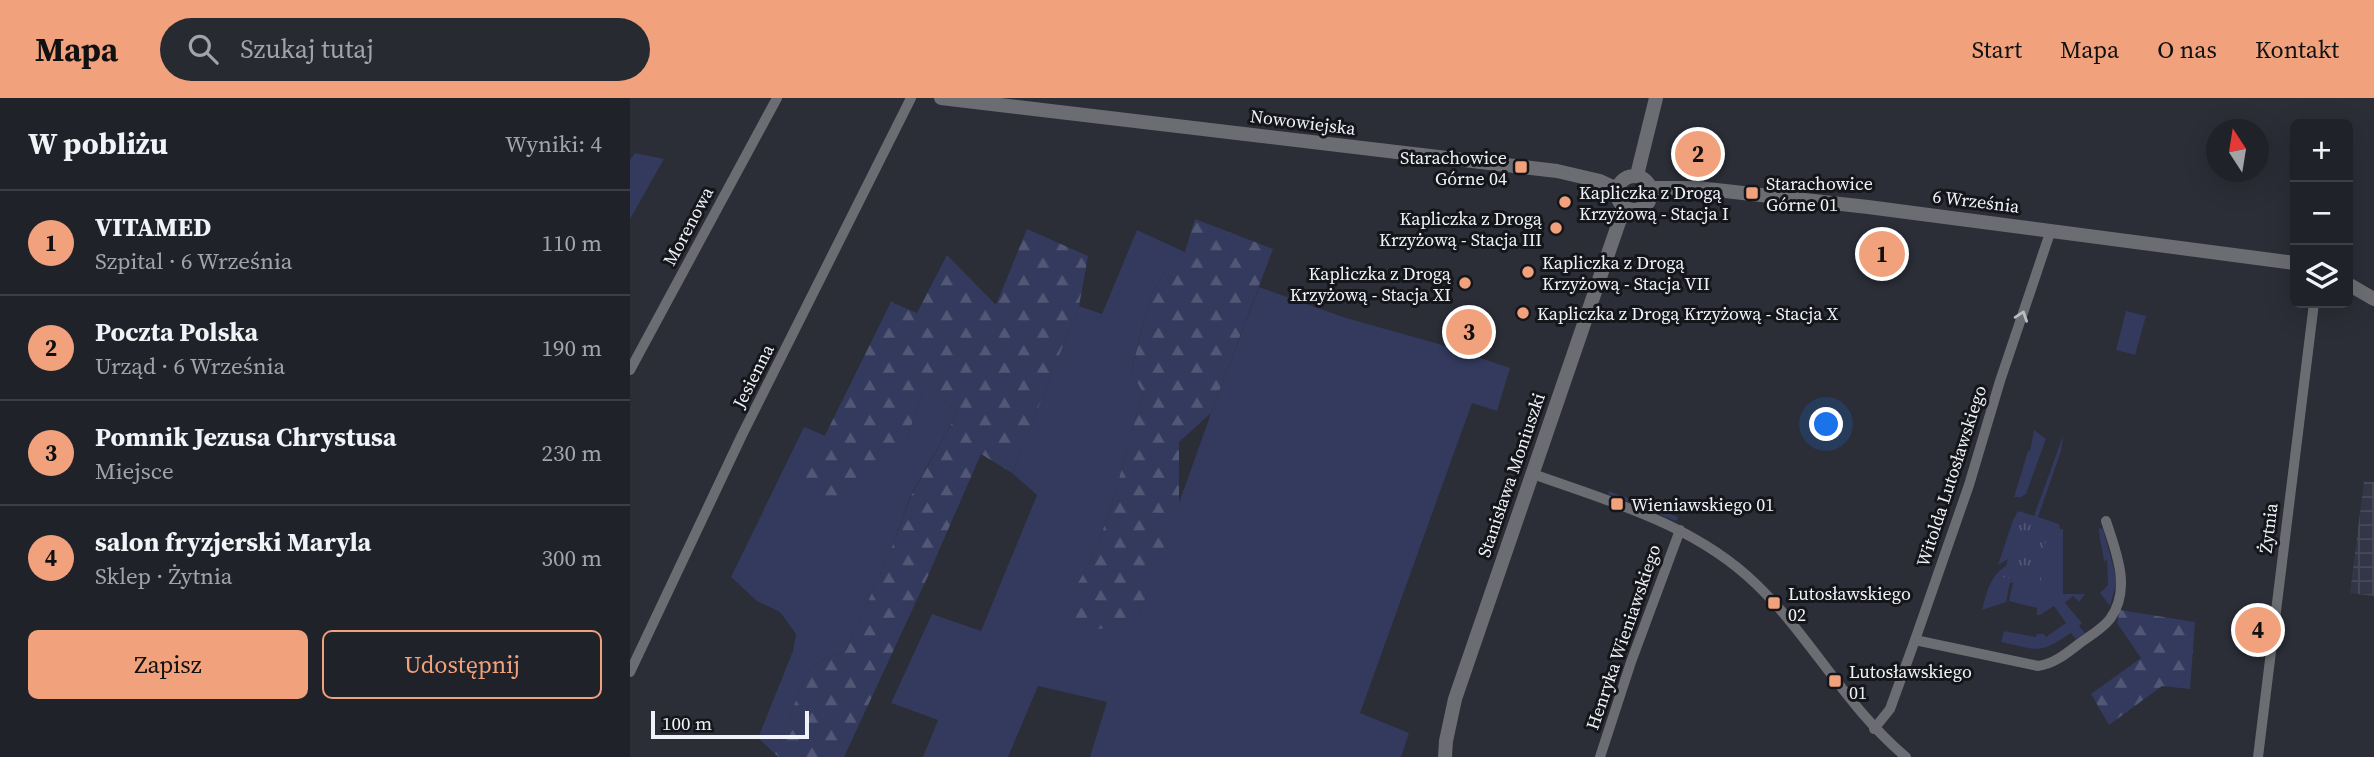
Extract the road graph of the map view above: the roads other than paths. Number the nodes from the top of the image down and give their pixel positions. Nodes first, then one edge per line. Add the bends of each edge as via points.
1 (777, 98) edge
2 (911, 98) edge
3 (941, 98) edge
4 (1656, 98) edge
5 (1637, 176) junction
6 (1651, 188) junction
7 (1617, 189) junction
8 (1626, 208) junction
9 (2051, 230) junction
10 (2290, 262) edge
11 (2353, 287) edge
12 (2374, 299) edge
13 (2313, 308) edge
14 (630, 370) edge
15 (1532, 474) junction
16 (2106, 521) dead end
17 (1679, 530) junction
18 (1915, 640) junction
19 (630, 672) edge
20 (1874, 729) junction
21 (1445, 757) edge
22 (1600, 757) edge
23 (1906, 757) edge
24 (2258, 757) edge

1 - 14 street, Morenowa
2 - 19 street, Jesienna via 742,435
3 - 7 street, Nowowiejska via 1557,171
4 - 5 street
5 - 6 street via 1645,178
5 - 7 street via 1623,179
6 - 8 street via 1648,204 1638,210
6 - 9 street, 6 Września via 1698,188
7 - 8 street via 1618,200
8 - 15 street, Stanisława Moniuszki
9 - 10 street, 6 Września
18 -> 9 street, Witolda Lutosławskiego
11 - 12 street
13 - 24 street, Żytnia
15 - 17 street
15 - 21 street, Stanisława Moniuszki via 1455,699
16 - 18 street via 2122,576 2116,605 2109,621 2063,656 2038,666
17 - 20 street via 1717,552 1756,584
17 - 22 street, Henryka Wieniawskiego
18 - 20 street, Witolda Lutosławskiego via 1890,709
20 - 23 street

